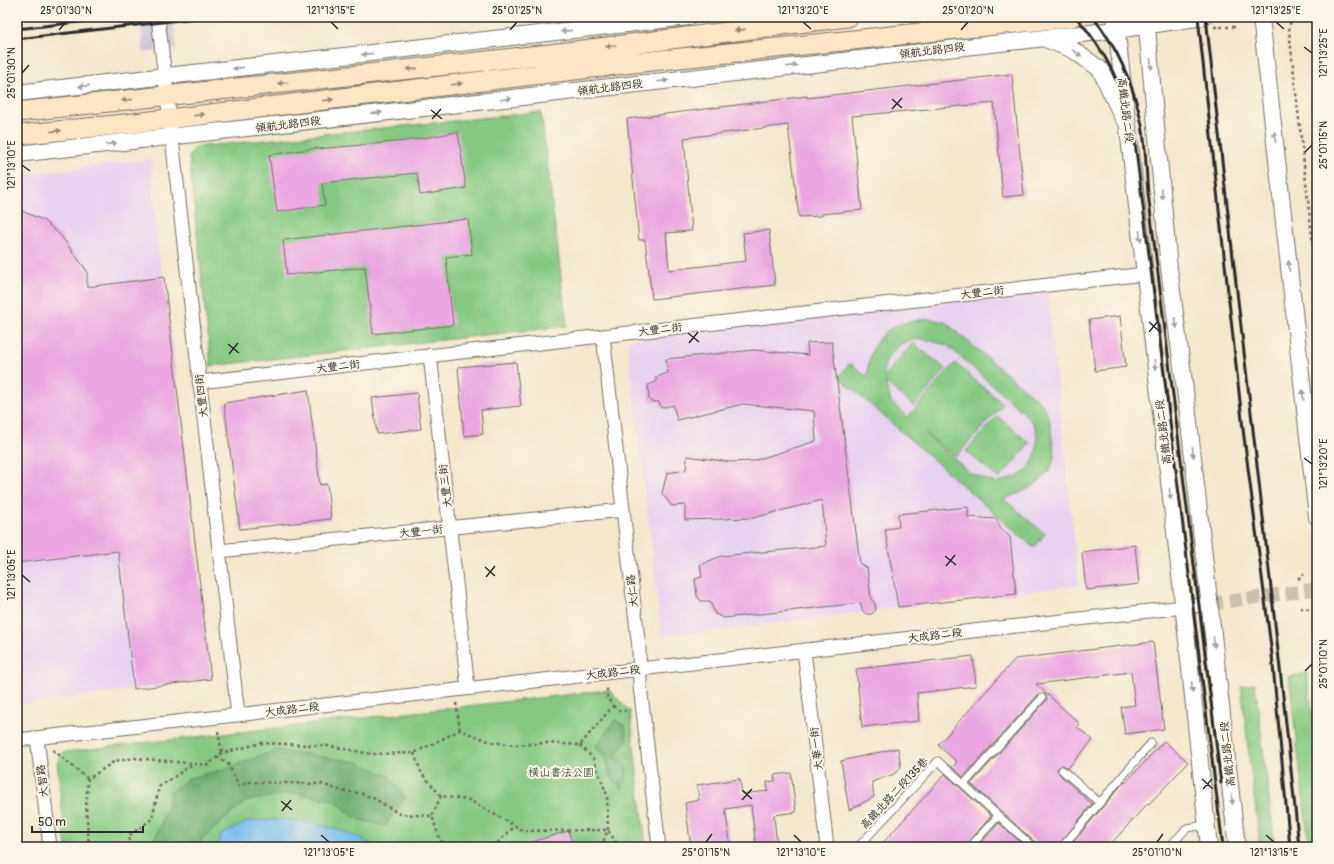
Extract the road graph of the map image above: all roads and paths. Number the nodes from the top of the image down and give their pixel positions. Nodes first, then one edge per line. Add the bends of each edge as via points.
1 (158, 17) edge
2 (688, 17) edge
3 (848, 17) edge
4 (1072, 17) edge
5 (1203, 17) edge
6 (1261, 17) edge
7 (1306, 17) edge
8 (1146, 21) edge
9 (1115, 24) edge
10 (1042, 37) junction
11 (164, 77) junction
12 (17, 93) edge
13 (166, 95) junction
14 (17, 112) edge
15 (170, 128) junction
16 (1129, 130) junction
17 (17, 135) edge
18 (17, 154) edge
19 (1144, 274) junction
20 (1317, 281) edge
21 (603, 336) junction
22 (430, 355) junction
23 (199, 382) junction
24 (623, 510) junction
25 (1317, 518) edge
26 (450, 528) junction
27 (219, 551) junction
28 (1304, 574) dead end
29 (1298, 579) dead end
30 (1210, 604) junction
31 (1184, 607) junction
32 (1300, 608) dead end
33 (1309, 609) dead end
34 (804, 650) junction
35 (640, 669) junction
36 (607, 686) dead end
37 (468, 688) junction
38 (1042, 698) dead end
39 (456, 703) dead end
40 (613, 706) junction
41 (626, 711) dead end
42 (238, 715) junction
43 (218, 730) dead end
44 (460, 730) junction
45 (37, 738) junction
46 (17, 740) edge
47 (1151, 743) dead end
48 (580, 745) junction
49 (52, 750) dead end
50 (222, 753) junction
51 (414, 754) junction
52 (217, 757) junction
53 (193, 764) junction
54 (1062, 770) dead end
55 (88, 779) junction
56 (964, 784) junction
57 (441, 796) junction
58 (1100, 803) junction
59 (432, 816) junction
60 (998, 816) junction
61 (1206, 825) junction
62 (515, 826) junction
63 (608, 830) junction
64 (50, 847) edge
65 (89, 847) edge
66 (128, 847) edge
67 (449, 847) edge
68 (493, 847) edge
69 (601, 847) edge
70 (620, 847) edge
71 (659, 847) edge
72 (827, 847) edge
73 (858, 847) edge
74 (970, 847) edge
75 (1033, 847) edge
76 (1062, 847) edge
77 (1169, 847) edge
78 (1209, 847) edge
79 (1237, 847) edge

1 - 11 street, 大豐四街
2 -> 11 street
3 -> 13 main road
15 -> 4 main road, 領航北路四段 via 625,64
5 - 8 street, 領航北路四段
25 -> 6 street
7 - 20 path via 1291,19 1289,30
8 - 9 street, 領航北路四段
8 -> 30 street, 高鐵北路二段 via 1169,268 1188,405
9 - 10 street, 領航北路四段
9 - 16 street, 高鐵北路二段
15 -> 10 street, 領航北路四段
10 -> 16 street via 1072,50 1100,69
11 -> 12 street
11 - 13 street, 大豐四街
13 -> 14 main road
13 - 15 street, 大豐四街
17 -> 15 main road, 領航北路四段
18 -> 15 street, 領航北路四段
15 - 23 street, 大豐四街
16 -> 19 street, 高鐵北路二段
19 - 21 street, 大豐二街
19 -> 31 street, 高鐵北路二段
21 - 22 street, 大豐二街
21 - 24 street, 大仁路
22 - 23 street, 大豐二街
22 - 26 street, 大豐三街
23 - 27 street, 大豐四街
24 - 26 street, 大豐一街
24 - 35 street, 大仁路
26 - 27 street, 大豐一街
26 - 37 street, 大豐三街
27 - 42 street, 大豐四街
28 - 29 path
30 - 31 street, 大成路二段
30 -> 79 street, 高鐵北路二段
31 - 34 street, 大成路二段
31 -> 61 street, 高鐵北路二段
32 - 33 path
34 - 35 street, 大成路二段
34 - 72 street, 大華一街
35 - 37 street, 大成路二段
35 - 71 street, 大仁路
36 - 40 path via 607,697
37 - 42 street, 大成路二段
38 - 56 lane
39 - 44 path
40 - 41 path
40 - 48 path
42 - 45 street, 大成路二段
43 - 50 path
44 - 48 path via 491,742 514,745
44 - 51 path
45 - 46 street, 大成路二段
45 - 64 street, 大智路
47 - 58 lane
48 - 63 path via 593,758 607,794
49 - 55 path
50 - 51 path via 262,743 330,746 370,754
50 - 52 path
51 - 57 path via 422,774
52 - 53 path via 208,765
52 - 59 path via 228,764 239,786 246,782 322,784 342,791 360,793 400,814
53 - 55 path via 135,758 115,761
53 - 66 path via 159,787 152,819 130,835
54 - 58 lane
55 - 65 path via 86,806
56 - 60 lane, 高鐵北路二段135巷
56 - 73 lane, 高鐵北路二段135巷 via 938,761
57 - 59 path
57 - 62 path via 469,800
58 - 76 lane
59 - 67 path via 440,840
60 - 74 lane
60 - 75 lane, 高鐵北路二段135巷
61 - 77 lane via 1187,828
61 - 78 street, 高鐵北路二段
62 - 63 path via 524,831
62 - 68 path
63 - 69 path
63 - 70 path

